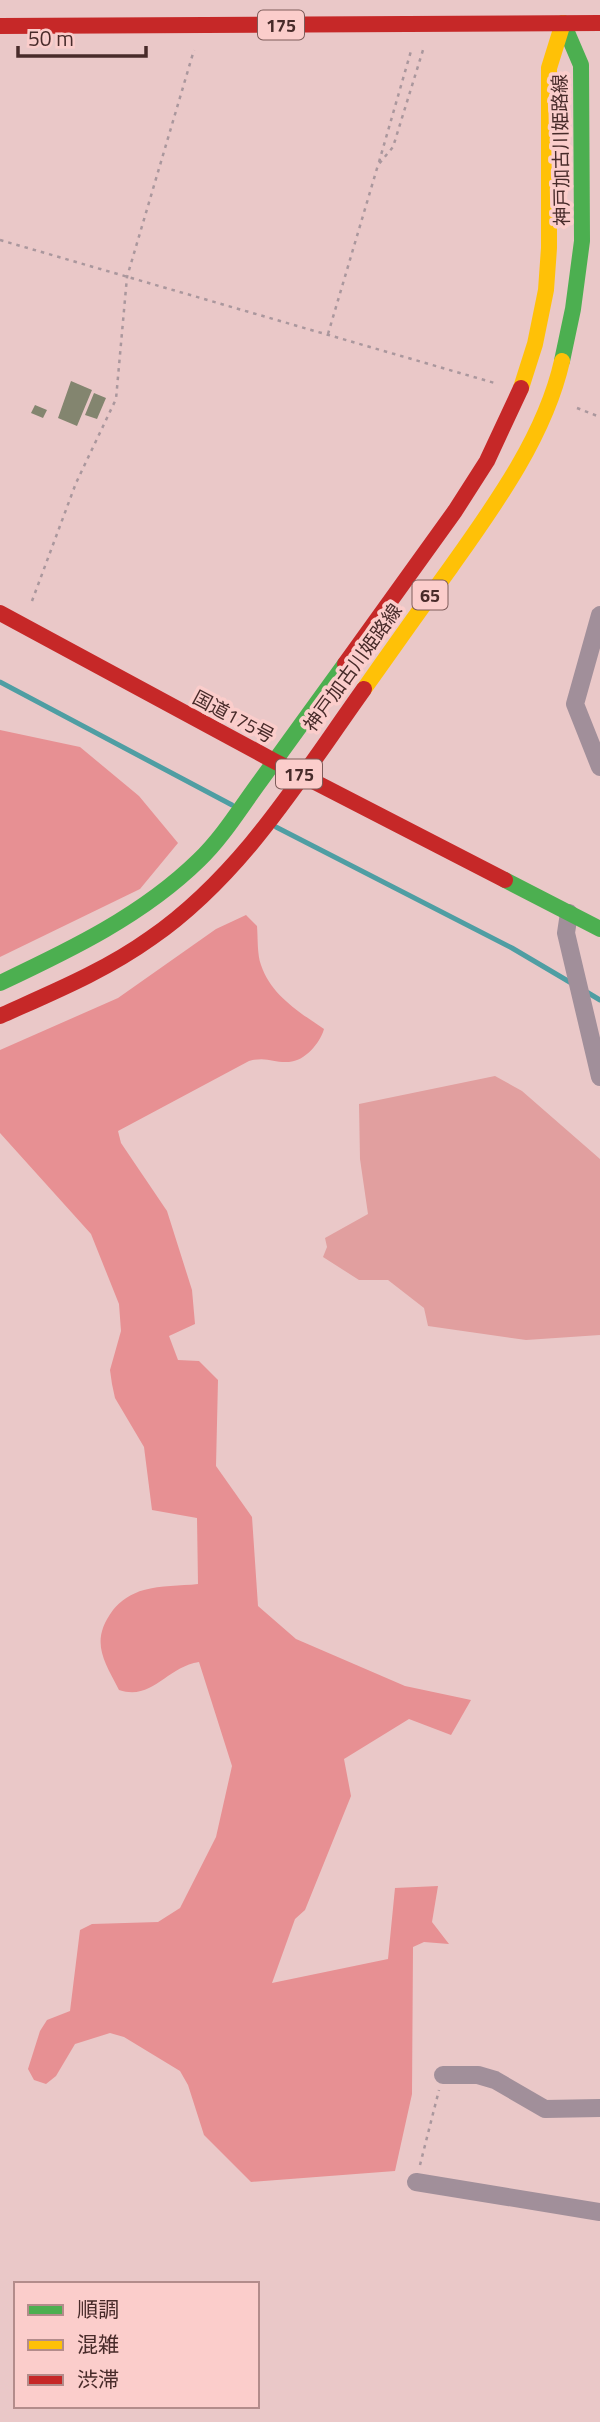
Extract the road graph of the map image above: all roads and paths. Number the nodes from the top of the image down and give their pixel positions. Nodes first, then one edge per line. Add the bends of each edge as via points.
1 (563, 23) junction
2 (600, 23) edge
3 (431, 24) junction
4 (202, 25) junction
5 (0, 26) edge
6 (411, 51) dead end
7 (378, 165) junction
8 (0, 240) edge
9 (127, 277) junction
10 (328, 334) junction
11 (499, 384) dead end
12 (577, 408) dead end
13 (600, 417) edge
14 (0, 613) edge
15 (600, 615) edge
16 (23, 625) junction
17 (274, 761) junction
18 (600, 767) edge
19 (300, 774) junction
20 (569, 913) junction
21 (600, 929) edge
22 (0, 983) edge
23 (0, 1016) edge
24 (600, 1077) edge
25 (443, 2075) joint
26 (600, 2108) edge
27 (416, 2182) joint
28 (600, 2212) edge

1 - 2 main road, 175
1 - 3 main road, 175
1 - 17 main road, 神戸加古川姫路線 / 65 via 548,68 546,290 517,400 456,511
1 - 19 main road, 神戸加古川姫路線 / 65 via 581,65 582,241 560,368 540,422 497,501
3 - 4 main road, 175
3 - 7 path via 393,147
4 - 5 main road, 175
4 - 9 path
6 - 7 path
7 - 10 path
8 - 9 path
9 - 10 path
9 - 16 path via 116,400 76,483
10 - 11 path
12 - 13 path
14 - 16 main road, 国道175号 / 175
15 - 18 street via 575,704
16 - 17 main road, 国道175号 / 175
17 - 19 main road, 国道175号 / 175
17 - 22 main road, 神戸加古川姫路線 / 65 via 199,860 160,893 76,948
19 - 20 main road, 国道175号 / 175
19 - 23 main road, 神戸加古川姫路線 / 65 via 264,828 224,876 186,911 111,962
20 - 21 main road, 国道175号 / 175
20 - 24 street via 566,933
25 - 26 street via 495,2080 545,2109
25 - 27 path
27 - 28 street

